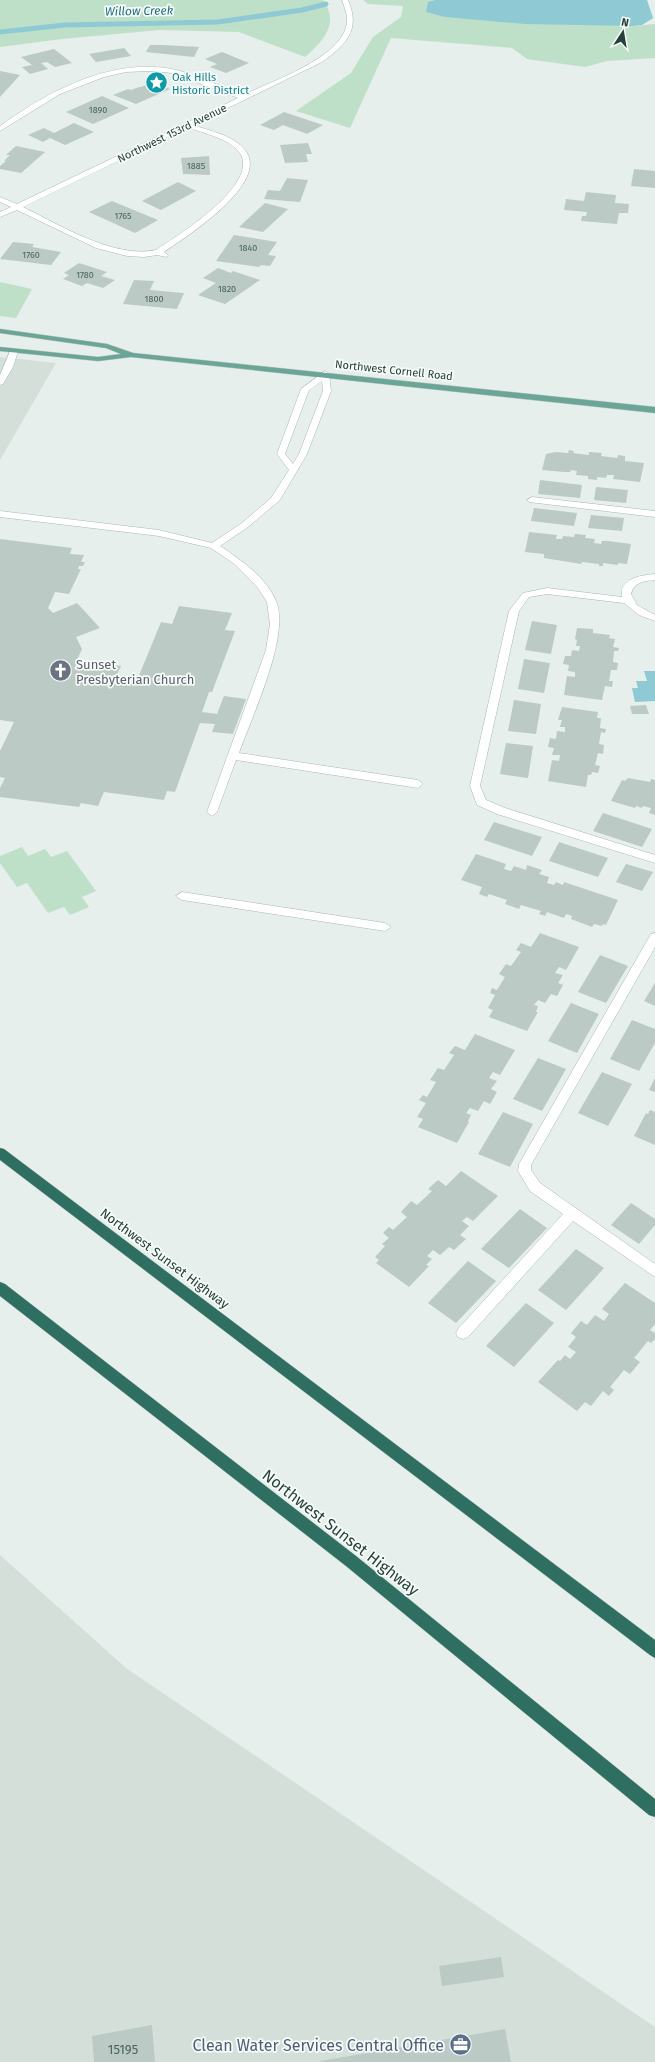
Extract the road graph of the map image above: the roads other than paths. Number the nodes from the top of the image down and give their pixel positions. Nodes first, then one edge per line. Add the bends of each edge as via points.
1 (345, 0) edge
2 (245, 98) junction
3 (188, 125) junction
4 (0, 129) edge
5 (0, 199) edge
6 (18, 207) junction
7 (0, 215) edge
8 (158, 252) junction
9 (166, 256) dead end
10 (0, 331) edge
11 (0, 349) edge
12 (14, 350) junction
13 (131, 355) junction
14 (325, 374) junction
15 (0, 382) edge
16 (655, 410) edge
17 (293, 470) junction
18 (532, 500) dead end
19 (0, 514) edge
20 (655, 514) edge
21 (214, 546) junction
22 (655, 577) edge
23 (626, 600) junction
24 (655, 618) edge
25 (233, 756) junction
26 (418, 784) dead end
27 (212, 812) dead end
28 (655, 859) edge
29 (182, 896) dead end
30 (385, 927) dead end
31 (655, 937) edge
32 (0, 1153) edge
33 (572, 1213) junction
34 (655, 1271) edge
35 (0, 1288) edge
36 (463, 1333) dead end
37 (655, 1650) edge
38 (655, 1809) edge

1 - 2 street, Northwest 153rd Avenue via 351,16 348,32 333,52 307,69
2 - 3 street, Northwest 153rd Avenue
2 - 4 street via 171,71 132,69 59,92
3 - 6 street, Northwest 153rd Avenue
3 - 8 street via 236,146 247,158 247,171 239,187 199,224
5 - 6 street
6 - 7 street, Northwest 153rd Avenue
6 - 8 street via 99,246 136,255
8 - 9 street
10 - 13 main road, Northwest Cornell Road via 107,346
11 - 12 main road, Northwest Cornell Road
12 - 13 main road, Northwest Cornell Road via 98,359
12 - 15 street via 9,367
13 - 14 main road, Northwest Cornell Road
14 - 16 main road, Northwest Cornell Road
14 - 17 street via 327,391 303,454
14 - 17 street via 305,389 281,454
17 - 21 street via 275,500
18 - 20 street
19 - 21 street via 159,533
21 - 25 street via 239,563 262,586 272,602 275,624 271,650
22 - 23 street via 640,579 631,584 626,591
23 - 24 street via 632,608
23 - 28 street via 547,591 526,595 514,611 475,786 481,802
25 - 26 street
25 - 27 street
29 - 30 street
31 - 33 street via 526,1164 524,1171 535,1187
32 - 37 highway, Northwest Sunset Highway
33 - 34 street
33 - 36 street
35 - 38 highway, Northwest Sunset Highway via 351,1561

